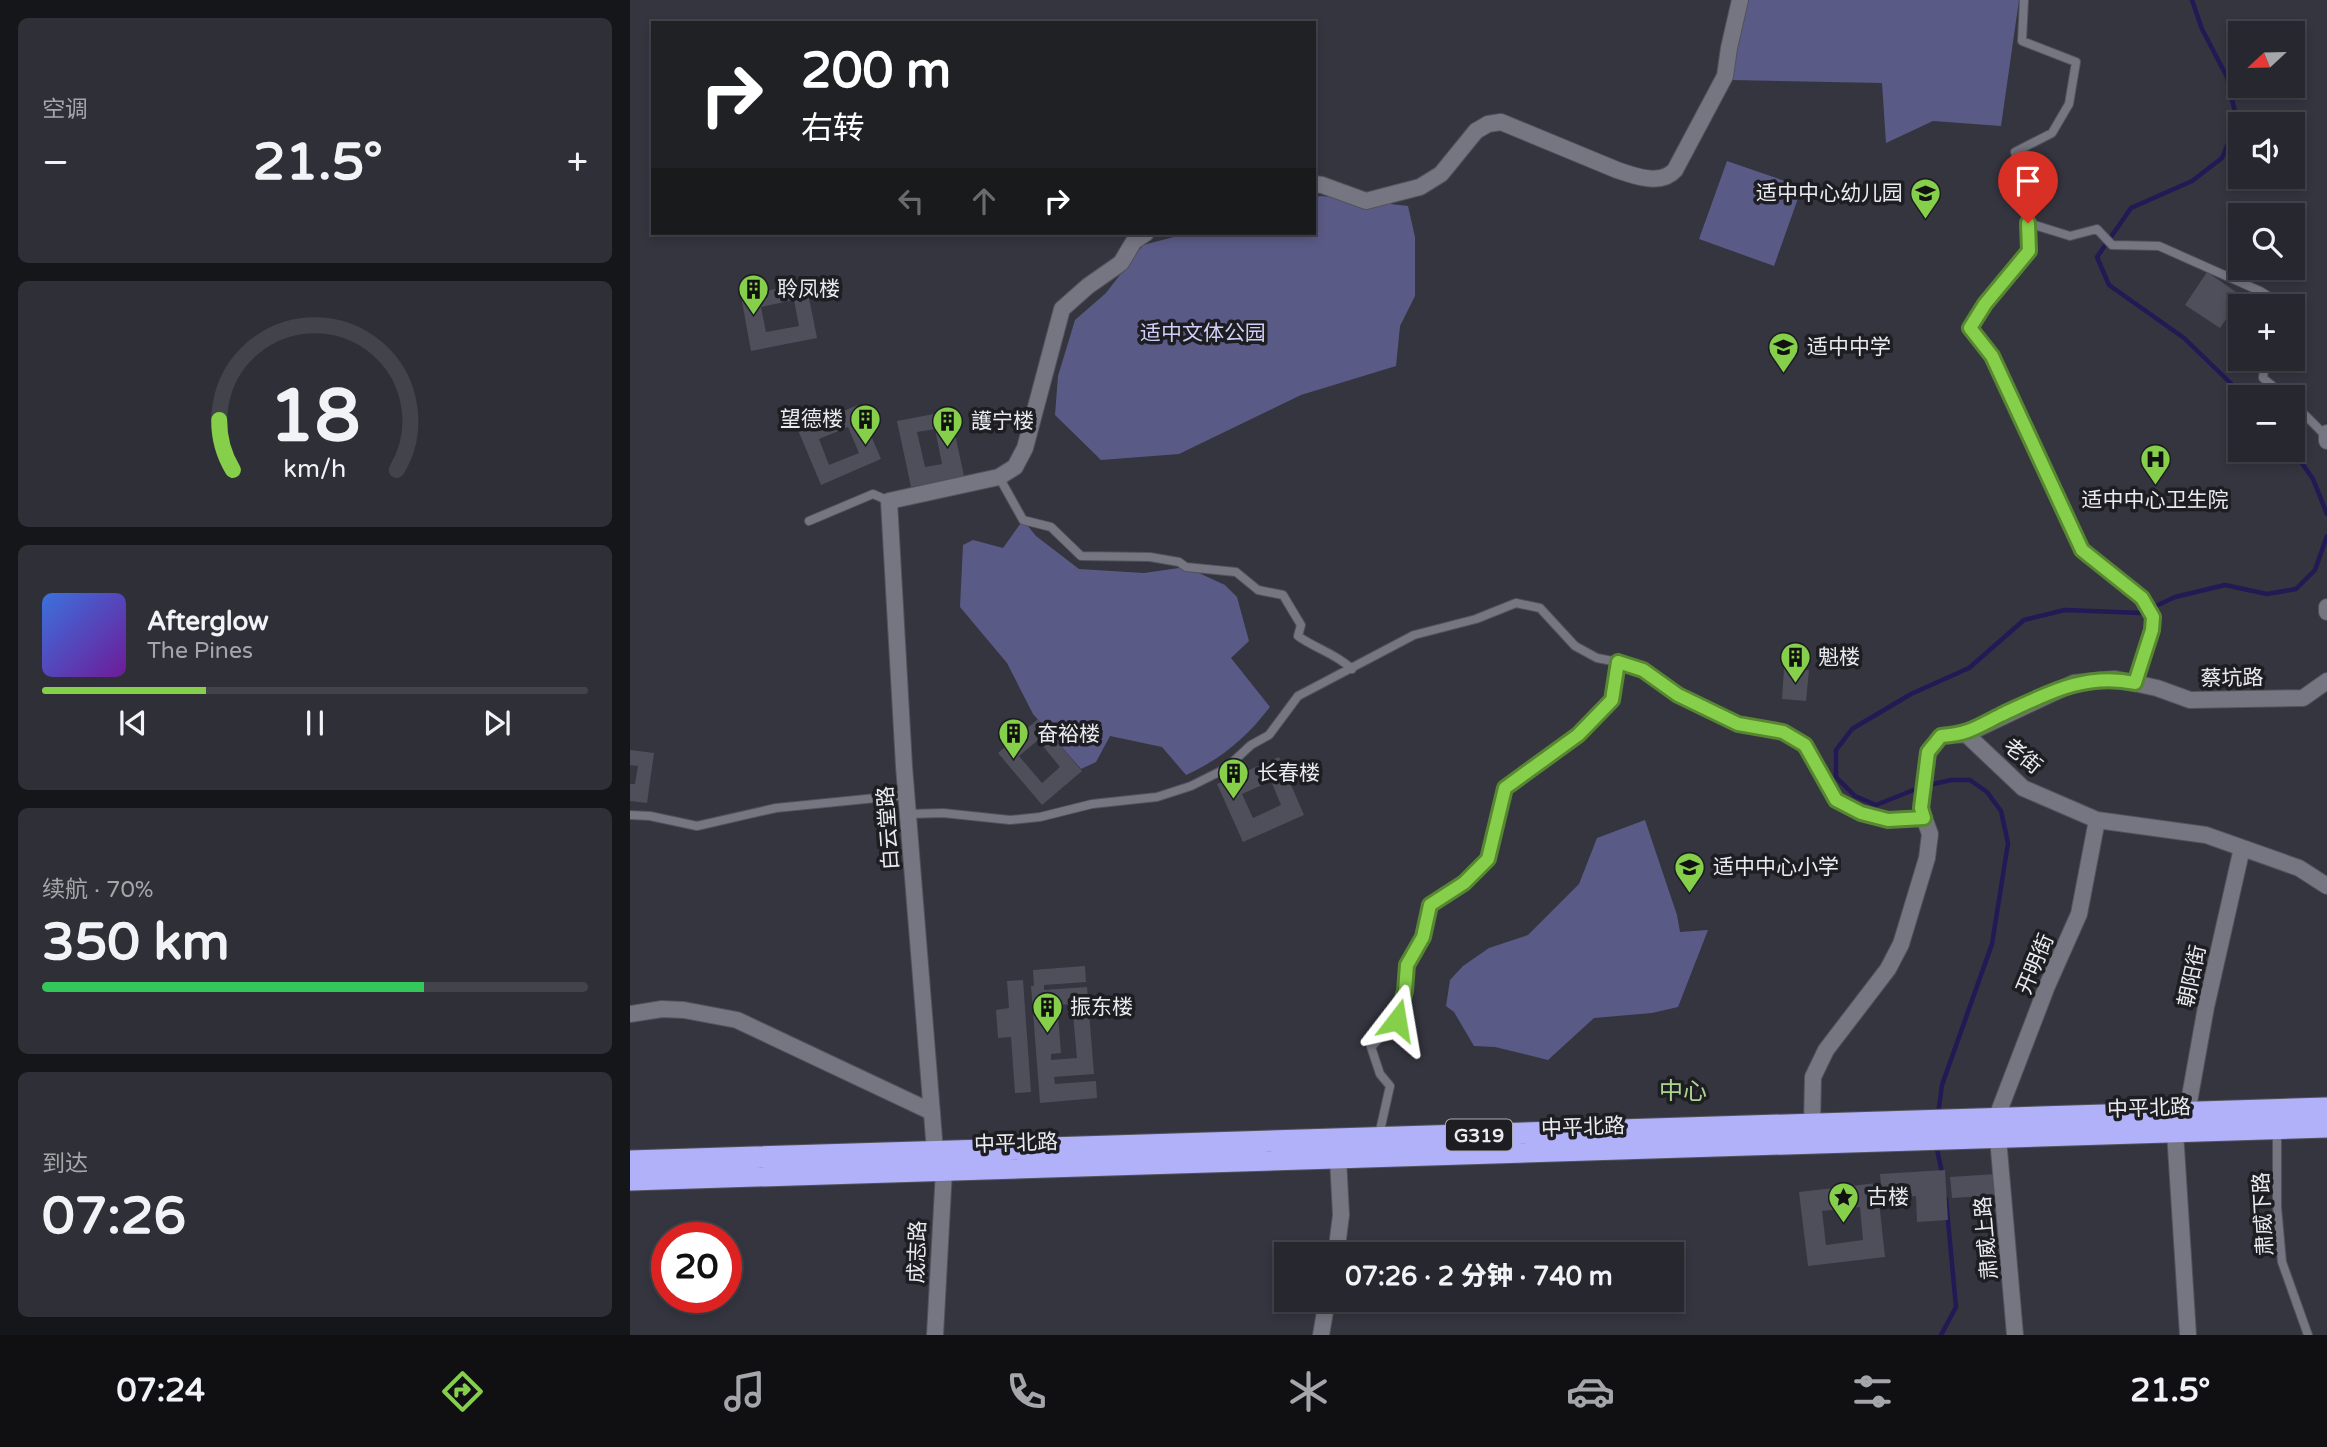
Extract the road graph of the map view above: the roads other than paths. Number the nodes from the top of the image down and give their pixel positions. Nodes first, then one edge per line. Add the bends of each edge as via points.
1 (1740, 0) edge
2 (2024, 0) edge
3 (1316, 184) edge
4 (2028, 223) junction
5 (1143, 235) edge
6 (2265, 294) edge
7 (2264, 371) edge
8 (2271, 385) edge
9 (2305, 415) edge
10 (2327, 437) edge
11 (999, 477) junction
12 (889, 501) junction
13 (809, 521) dead end
14 (2327, 607) edge
15 (2327, 612) edge
16 (1618, 662) junction
17 (1352, 669) junction
18 (2327, 681) edge
19 (2135, 683) junction
20 (1966, 734) junction
21 (906, 795) junction
22 (908, 814) junction
23 (630, 815) edge
24 (1924, 818) junction
25 (2096, 820) junction
26 (2242, 848) junction
27 (2327, 886) edge
28 (630, 1014) edge
29 (2327, 1108) edge
30 (932, 1112) junction
31 (2187, 1113) junction
32 (1812, 1125) junction
33 (2327, 1127) edge
34 (1997, 1128) junction
35 (2277, 1129) junction
36 (2175, 1132) junction
37 (1379, 1138) junction
38 (1338, 1158) junction
39 (630, 1161) edge
40 (939, 1161) junction
41 (630, 1180) edge
42 (1337, 1242) edge
43 (1325, 1312) edge
44 (935, 1335) edge
45 (1321, 1335) edge
46 (2015, 1335) edge
47 (2188, 1335) edge
48 (2308, 1335) edge

1 - 3 street via 1725,76 1675,170 1665,177 1617,170 1501,122 1476,131 1441,174 1420,187 1366,201
2 - 4 lane via 2022,41 2076,62 2069,104 2052,133 2015,152
4 - 6 lane via 2070,236 2097,229 2112,245 2159,246
4 - 19 lane via 2029,251 1970,328 1992,356 2082,550 2142,598 2153,617
5 - 11 street via 1114,269 1062,309 1023,455
7 - 8 lane via 2263,378
9 - 10 lane
11 - 12 street
11 - 17 lane via 1023,520 1051,527 1081,556 1150,558 1236,572 1258,590 1283,595 1301,625 1298,636 1338,656
12 - 13 lane via 873,494
12 - 21 street, 白云堂路
14 - 15 street
16 - 17 lane via 1597,658 1575,646 1539,608 1516,603 1414,635
16 - 24 lane via 1643,670 1678,695 1738,724 1783,732 1805,745 1836,800 1861,813 1888,820
16 - 37 lane via 1612,700 1578,735 1505,788 1488,859 1464,883 1430,905 1423,937 1407,965 1397,1020 1371,1047 1380,1074 1391,1086
17 - 22 lane via 1298,696 1269,735 1225,769 1191,786 1157,797 1010,820
18 - 19 street, 蔡坑路 via 2304,698 2190,700
19 - 20 street, 蔡坑路 via 2115,679 2074,683
20 - 24 street via 1941,736 1928,752 1921,808
20 - 25 street, 老街 via 2023,788
21 - 22 street, 白云堂路
21 - 23 lane via 776,808 697,827
22 - 30 street, 白云堂路
24 - 32 street via 1930,834 1927,858 1900,944 1888,969 1826,1050 1812,1077
25 - 26 street, 老街 via 2206,835
25 - 34 street, 开明街 via 2079,914 2047,986
26 - 27 street, 老街 via 2299,868
26 - 31 street, 朝阳街
28 - 30 street via 684,1010 737,1020
29 - 31 highway, G319
30 - 40 street, 白云堂路
31 - 34 highway, G319
32 - 34 highway, G319
32 - 37 highway, G319
33 - 35 highway, 中平北路 / G319
34 - 36 highway, 中平北路 / G319
34 - 38 highway, 中平北路 / G319
34 - 46 street, 肃威上路
35 - 36 highway, 中平北路 / G319
35 - 48 lane, 肃威下路 via 2282,1262
36 - 47 street
37 - 40 highway, G319
38 - 40 highway, 中平北路 / G319
38 - 42 street via 1341,1215
39 - 40 highway, G319
40 - 41 highway, 中平北路 / G319
40 - 44 street, 成志路
43 - 45 street

